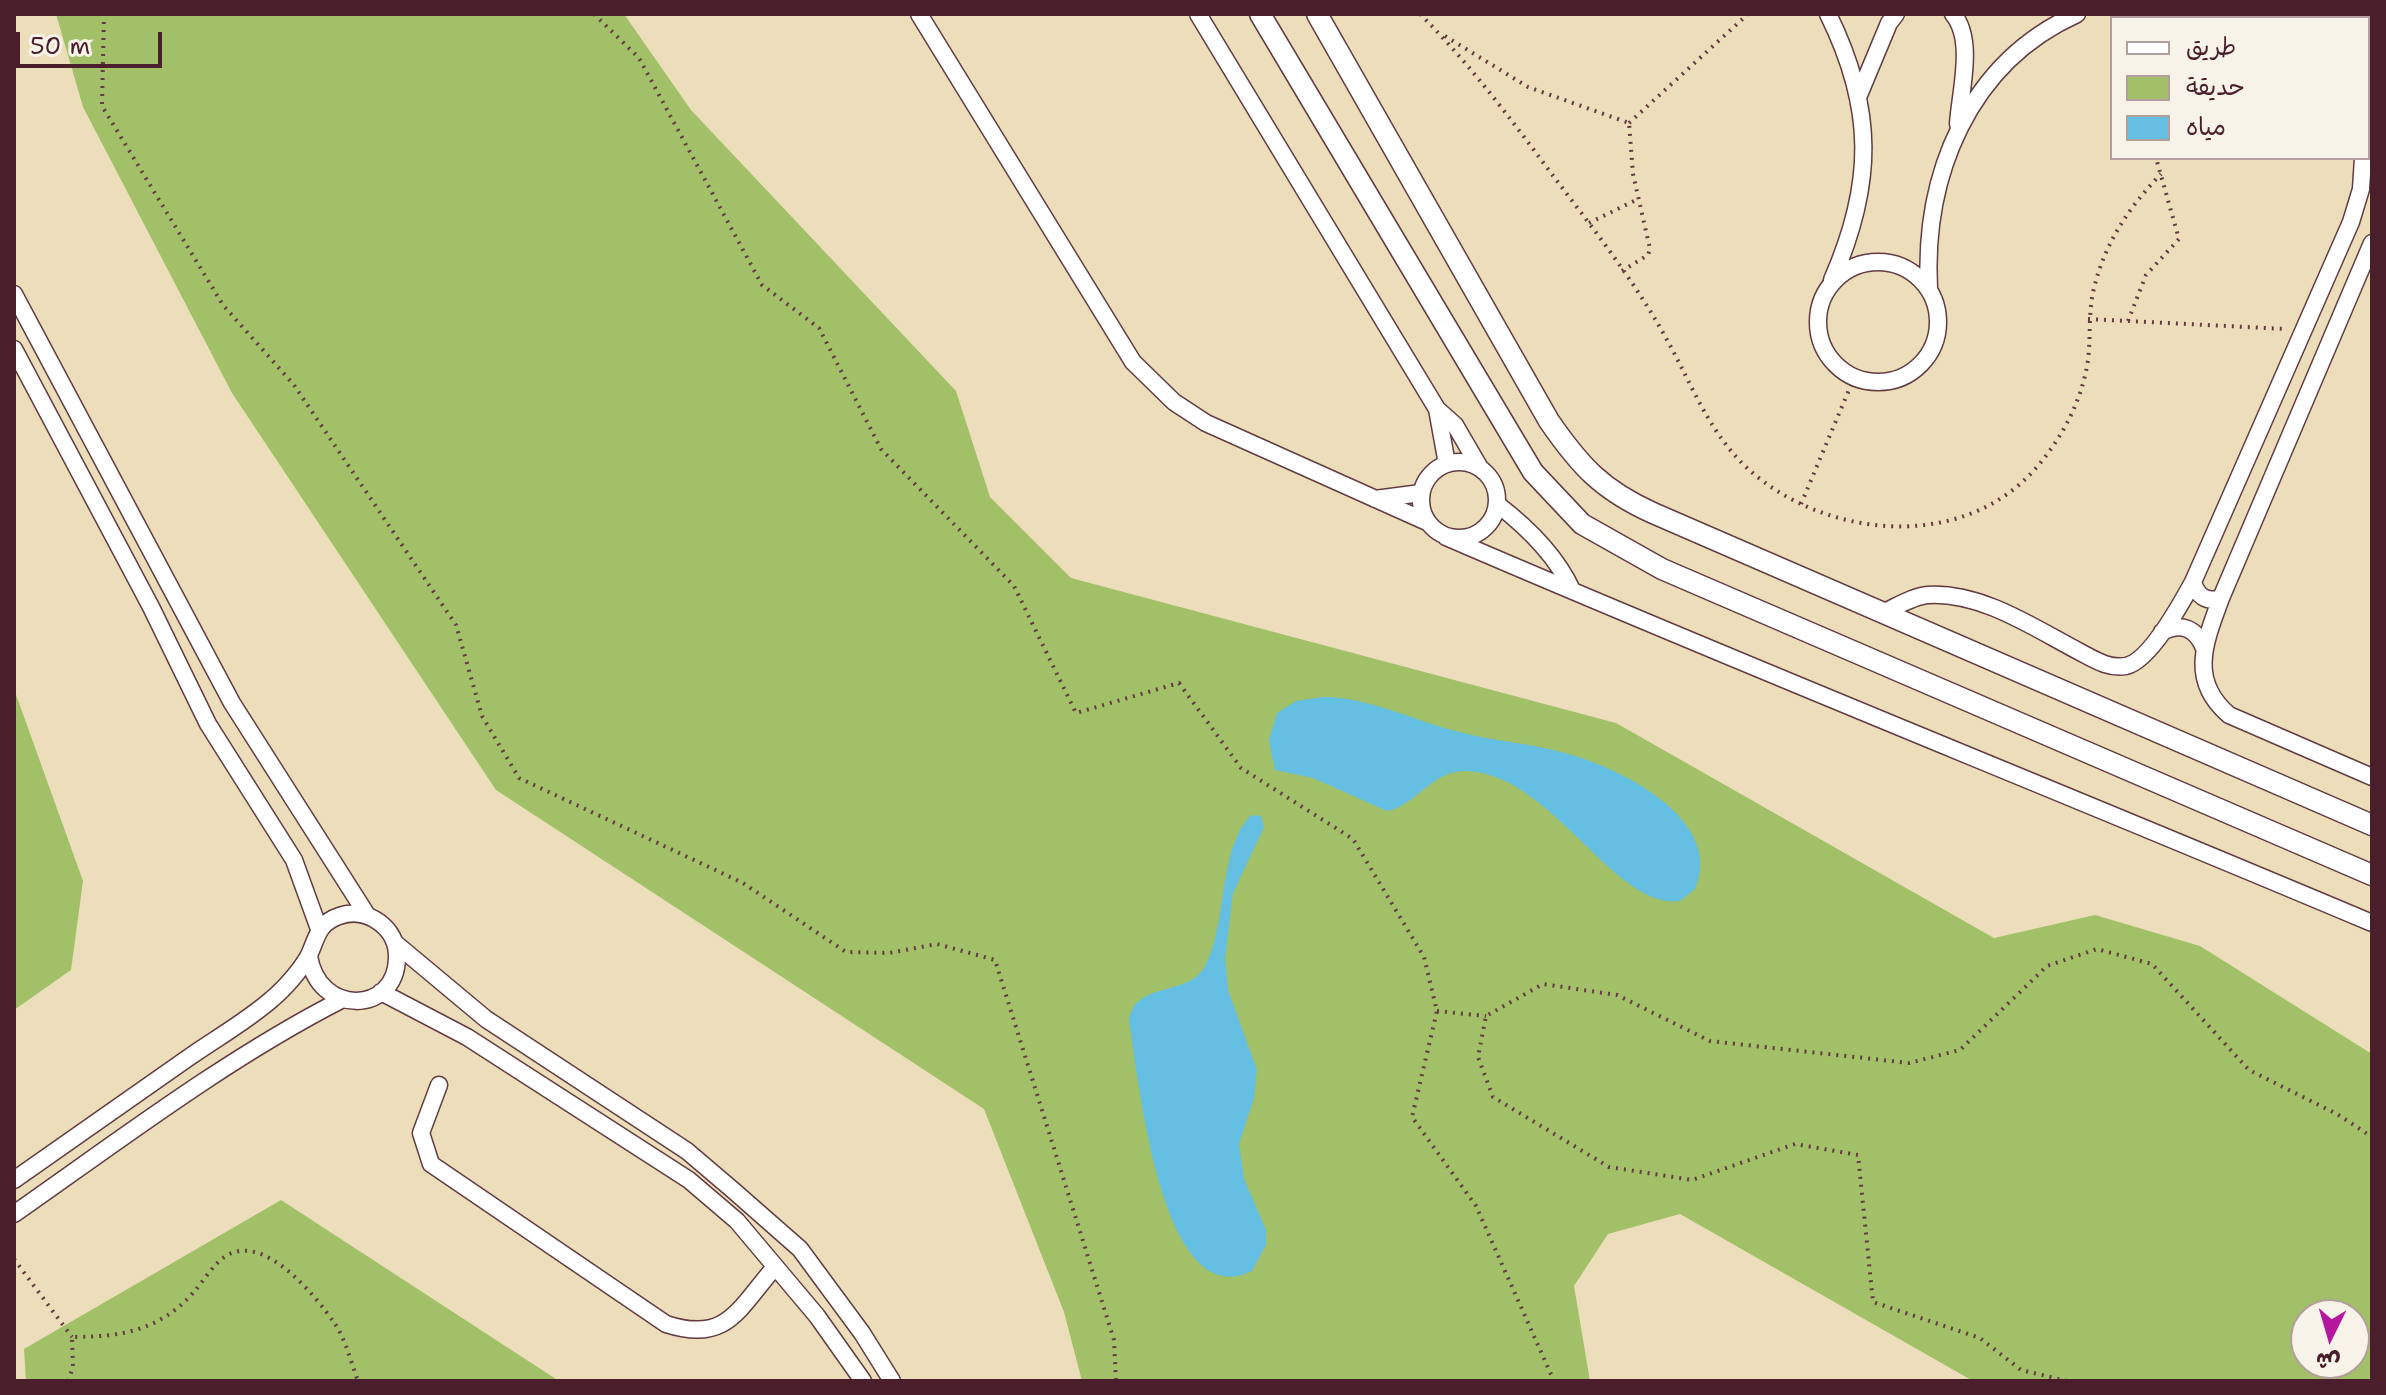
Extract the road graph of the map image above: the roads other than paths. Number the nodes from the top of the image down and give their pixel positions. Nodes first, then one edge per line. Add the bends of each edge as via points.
1 (919, 14) edge
2 (1198, 14) edge
3 (1260, 14) edge
4 (1317, 14) edge
5 (1828, 14) edge
6 (1896, 14) edge
7 (1953, 14) edge
8 (2077, 14) edge
9 (1859, 95) junction
10 (1958, 130) junction
11 (2363, 160) edge
12 (2372, 243) edge
13 (1832, 280) junction
14 (1929, 289) junction
15 (14, 294) edge
16 (14, 349) edge
17 (1437, 409) junction
18 (79, 414) junction
19 (55, 425) junction
20 (1447, 464) junction
21 (1480, 468) junction
22 (1421, 493) junction
23 (1373, 499) junction
24 (1497, 504) junction
25 (1427, 522) junction
26 (1446, 537) junction
27 (2193, 582) junction
28 (1572, 590) junction
29 (2221, 598) junction
30 (1882, 613) junction
31 (2162, 632) junction
32 (2204, 648) junction
33 (2372, 777) edge
34 (2372, 825) edge
35 (2372, 875) edge
36 (367, 915) junction
37 (2372, 923) edge
38 (319, 929) junction
39 (395, 943) junction
40 (309, 956) junction
41 (381, 992) junction
42 (341, 1000) junction
43 (439, 1085) dead end
44 (14, 1180) edge
45 (14, 1214) edge
46 (775, 1267) junction
47 (863, 1381) edge
48 (892, 1381) edge

1 - 23 street via 1133,362 1174,402 1206,423
2 - 17 street
3 - 35 street via 1533,472 1582,524 1662,569
4 - 30 street via 1549,421 1592,477 1620,499
5 - 9 street
6 - 9 street
7 - 10 street via 1965,39
8 - 10 street via 2006,64
9 - 13 street via 1865,142 1862,190 1851,236
10 - 14 street via 1931,207
11 - 27 street via 2351,222
12 - 29 street
13 - 14 street via 1865,263 1884,262 1901,266
13 - 14 street via 1817,315 1818,335 1838,368 1873,383 1910,374 1925,361 1939,326
15 - 18 street
16 - 19 street
17 - 20 street
17 - 21 street via 1455,425
18 - 19 street
18 - 36 street via 232,703
19 - 38 street via 208,724 294,860
20 - 21 street
20 - 22 street via 1427,478
21 - 24 street via 1491,479
22 - 23 street
22 - 25 street
23 - 25 street
24 - 26 street via 1479,533
24 - 28 street via 1520,521 1563,570
25 - 26 street
26 - 28 street
27 - 29 street via 2200,596
27 - 31 street
28 - 37 street
29 - 32 street
30 - 31 street via 1926,595 1961,599 1995,608 2106,666 2128,666
30 - 34 street
31 - 32 street via 2188,628
32 - 33 street via 2211,699 2229,715
36 - 38 street via 341,915
36 - 39 street via 379,921
38 - 40 street
39 - 41 street via 396,970
39 - 48 street via 486,1019 687,1151 756,1210 800,1249
40 - 42 street via 317,983
40 - 44 street via 273,998
41 - 42 street via 355,1002
41 - 46 street via 467,1037 689,1180 737,1221
42 - 45 street via 198,1088
43 - 46 street via 421,1133 431,1164 666,1324 691,1332 724,1324
46 - 47 street

